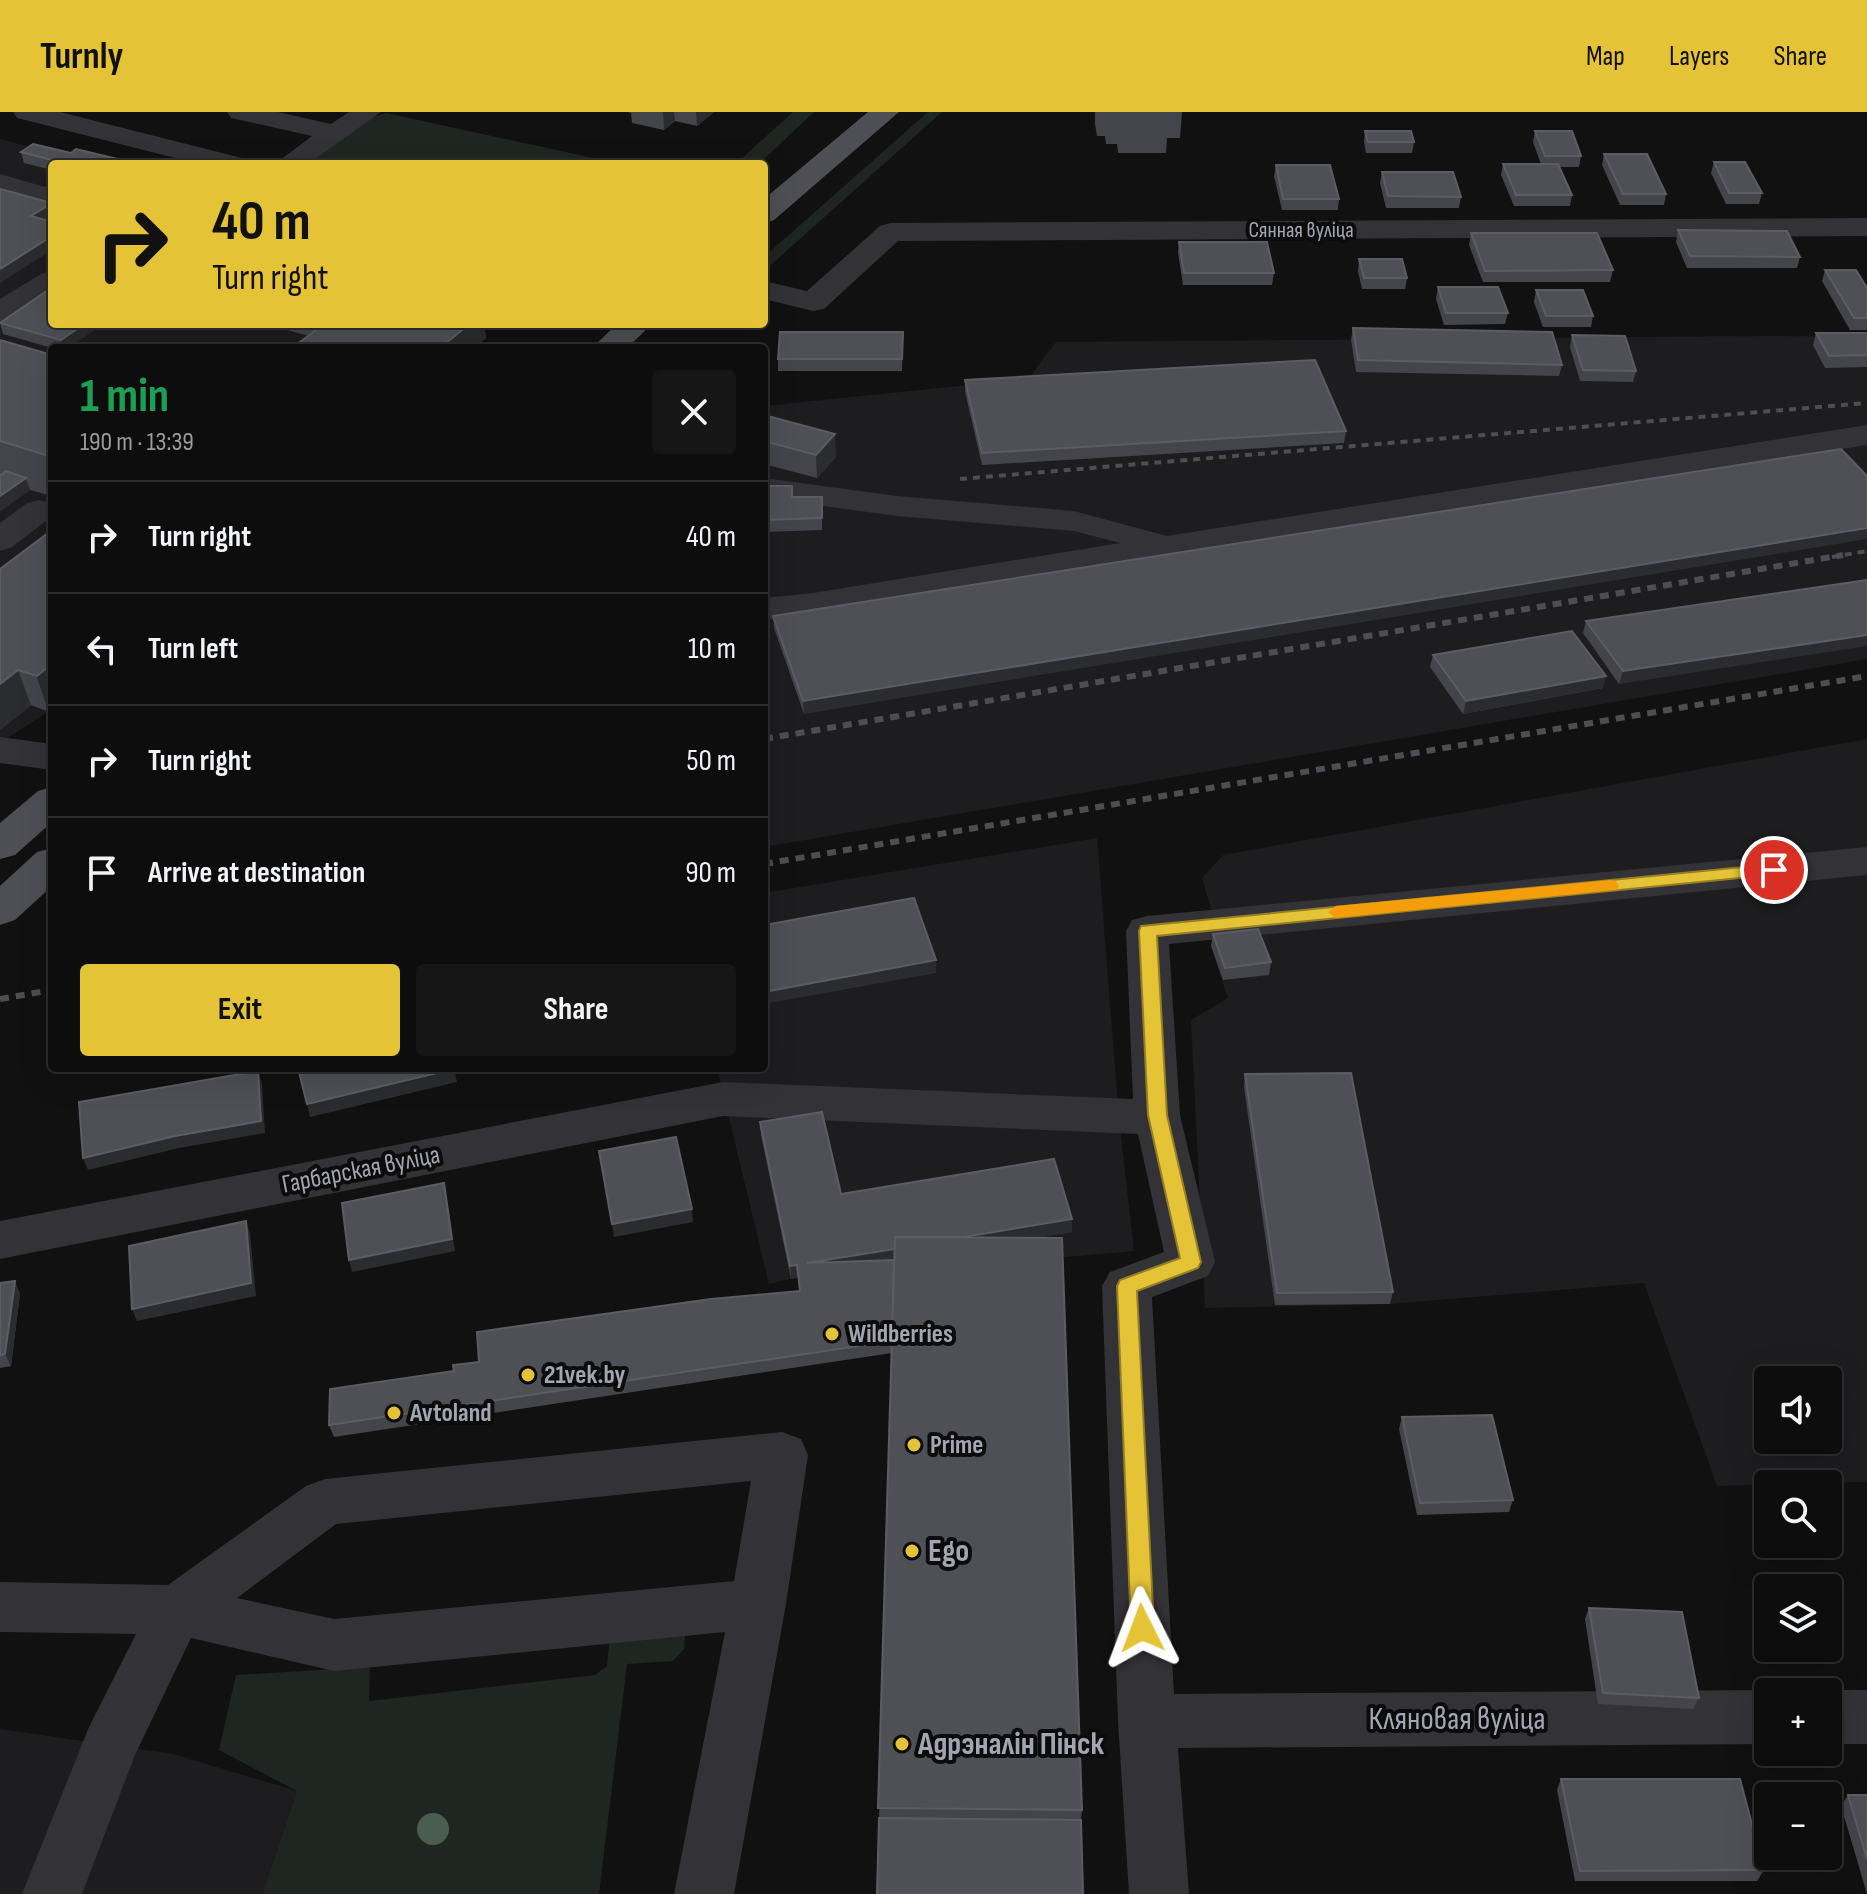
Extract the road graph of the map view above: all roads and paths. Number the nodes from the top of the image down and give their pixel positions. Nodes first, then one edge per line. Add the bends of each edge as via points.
1 (27, 112) edge
2 (241, 112) edge
3 (367, 112) edge
4 (885, 112) edge
5 (335, 133) junction
6 (216, 160) edge
7 (295, 160) edge
8 (0, 183) edge
9 (48, 197) edge
10 (768, 211) edge
11 (1867, 227) edge
12 (48, 282) edge
13 (768, 291) edge
14 (0, 312) edge
15 (631, 328) edge
16 (613, 344) edge
17 (1867, 435) edge
18 (768, 489) edge
19 (39, 510) dead end
20 (0, 540) edge
21 (1166, 545) junction
22 (768, 609) edge
23 (0, 750) edge
24 (48, 756) edge
25 (48, 803) edge
26 (0, 845) edge
27 (1867, 861) edge
28 (48, 866) edge
29 (0, 910) edge
30 (1157, 1115) junction
31 (0, 1240) edge
32 (758, 1604) junction
33 (0, 1607) edge
34 (177, 1610) junction
35 (1754, 1717) edge
36 (1842, 1717) edge
37 (1867, 1717) edge
38 (1147, 1721) junction
39 (52, 1894) edge
40 (704, 1894) edge
41 (1159, 1894) edge

1 - 6 street
2 - 5 street
3 - 5 street
4 - 10 main road
5 - 7 street
8 - 9 street
11 - 13 street, Сянная вуліца via 890,232 813,302
12 - 14 street
15 - 16 main road
17 - 21 street
18 - 21 street via 1074,521
19 - 20 street
21 - 22 street
23 - 24 street
25 - 26 main road
27 - 30 street via 1147,931
28 - 29 main road
30 - 31 street, Гарбарская вуліца via 1119,1118 723,1099
30 - 38 street via 1191,1262 1127,1286
32 - 34 street via 334,1645
32 - 34 street via 782,1455 325,1502
32 - 40 street
33 - 34 street
34 - 39 street via 109,1746
35 - 38 street, Кляновая вуліца
36 - 37 street
38 - 41 street

